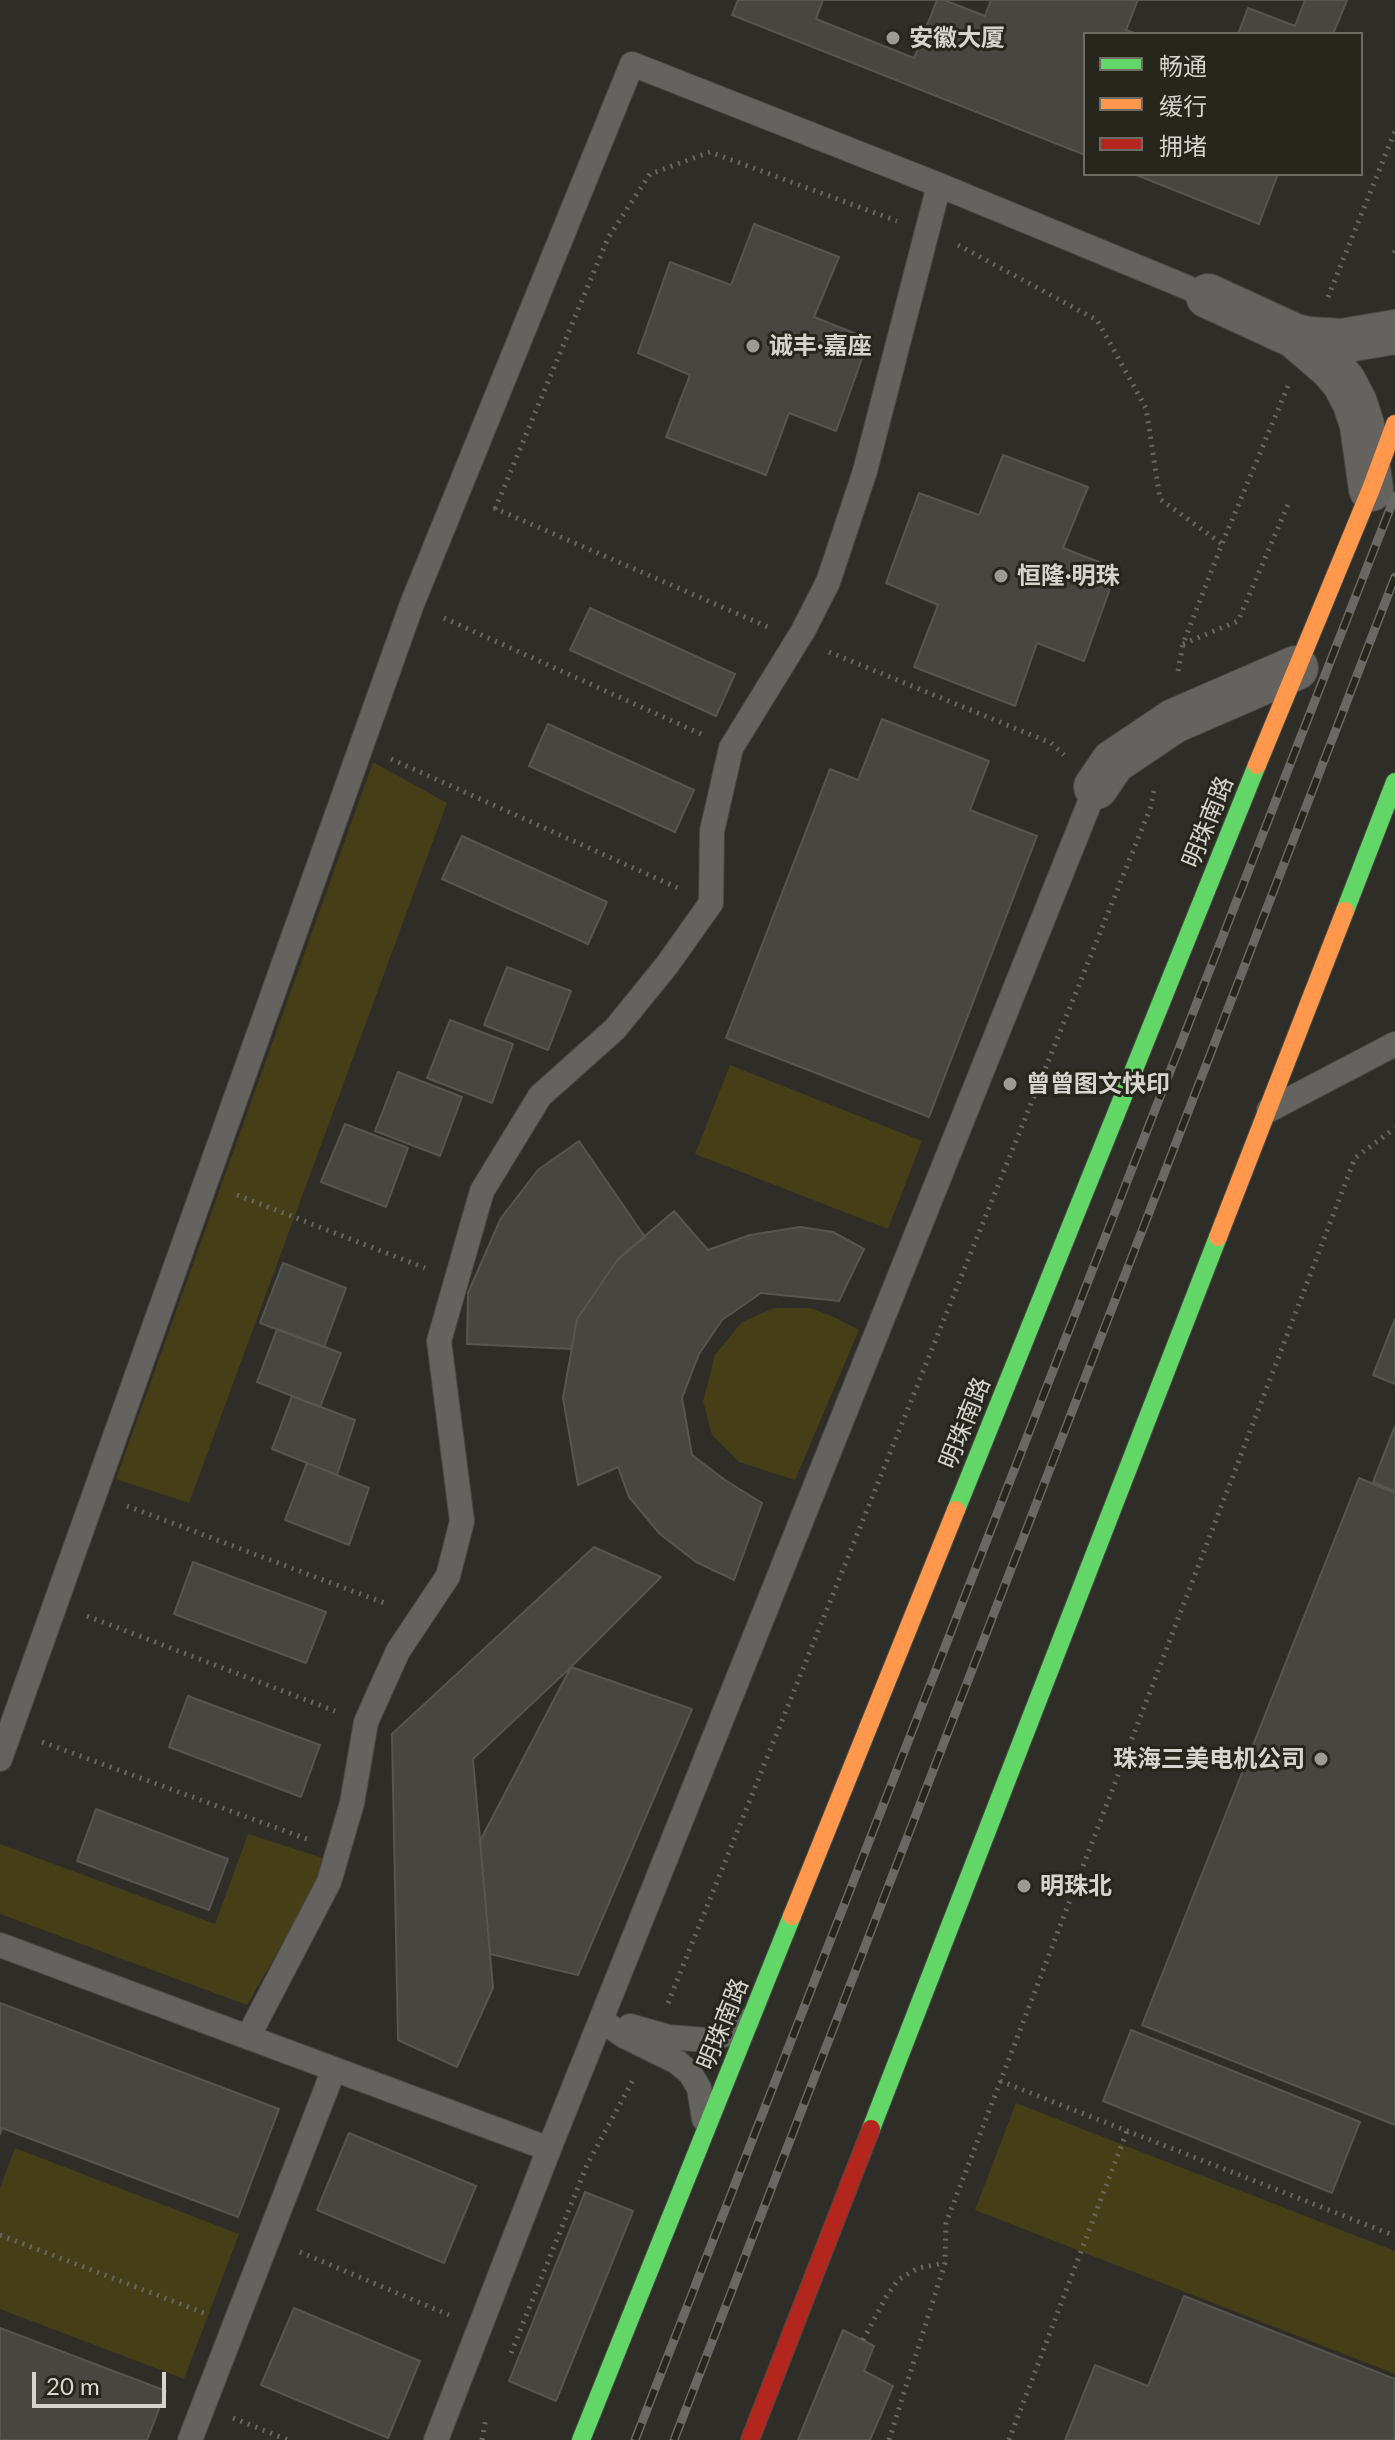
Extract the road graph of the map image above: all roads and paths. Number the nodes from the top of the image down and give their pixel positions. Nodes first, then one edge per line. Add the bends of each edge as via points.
1 (1395, 131) edge
2 (939, 185) junction
3 (927, 232) junction
4 (1208, 296) joint
5 (1395, 332) edge
6 (1303, 340) junction
7 (1395, 424) edge
8 (1371, 489) junction
9 (456, 491) junction
10 (1290, 500) dead end
11 (495, 509) junction
12 (1222, 544) junction
13 (412, 604) junction
14 (798, 640) junction
15 (1183, 644) junction
16 (1296, 668) junction
17 (1167, 725) junction
18 (361, 746) junction
19 (731, 748) junction
20 (1395, 782) edge
21 (1096, 787) junction
22 (711, 903) junction
23 (1395, 1044) edge
24 (1267, 1111) junction
25 (1395, 1128) edge
26 (205, 1183) junction
27 (456, 1280) junction
28 (95, 1494) junction
29 (55, 1604) junction
30 (421, 1617) junction
31 (366, 1722) junction
32 (10, 1730) junction
33 (0, 1759) edge
34 (338, 1850) junction
35 (0, 1945) edge
36 (751, 2017) junction
37 (601, 2020) junction
38 (248, 2037) junction
39 (653, 2042) junction
40 (334, 2069) junction
41 (1000, 2081) junction
42 (1127, 2131) junction
43 (703, 2137) junction
44 (549, 2149) junction
45 (0, 2235) edge
46 (1395, 2236) edge
47 (268, 2239) junction
48 (945, 2263) junction
49 (234, 2324) junction
50 (480, 2327) junction
51 (863, 2340) dead end
52 (510, 2357) dead end
53 (203, 2406) junction
54 (486, 2417) dead end
55 (190, 2440) edge
56 (288, 2440) edge
57 (436, 2440) edge
58 (482, 2440) edge
59 (581, 2440) edge
60 (750, 2440) edge
61 (889, 2440) edge
62 (1009, 2440) edge

1 - 6 path
2 - 3 lane
2 - 4 lane
2 - 9 lane via 632,64
3 - 11 path via 710,152 650,174 608,238
3 - 12 path via 1097,320 1146,408 1160,499
3 - 14 lane via 865,471 828,582
4 - 6 street
5 - 6 street via 1342,341
6 - 8 street via 1344,382 1355,403
6 - 12 path
7 - 8 highway, 明珠南路
8 - 16 highway, 明珠南路
9 - 11 path
9 - 13 lane
10 - 15 path via 1238,621
11 - 14 path
12 - 15 path
13 - 18 lane
13 - 19 path
14 - 19 lane
14 - 21 path via 1051,743
15 - 17 path
16 - 17 street
16 - 36 highway, 明珠南路
17 - 21 street via 1113,762
17 - 39 path via 1150,809
18 - 22 path
18 - 26 lane
19 - 22 lane via 712,831
20 - 24 highway
21 - 37 lane
22 - 27 lane via 615,1029 540,1096 482,1191
23 - 24 lane
24 - 60 highway
25 - 41 path via 1355,1158
26 - 27 path
26 - 28 lane
27 - 30 lane via 439,1341 462,1521 448,1576
28 - 29 lane
28 - 30 path
29 - 31 path
29 - 32 lane
30 - 31 lane via 398,1651
31 - 34 lane
32 - 33 lane
32 - 34 path
34 - 38 lane via 329,1882
35 - 38 lane
36 - 39 lane via 727,2034 706,2040
36 - 43 highway, 明珠南路
37 - 39 lane via 624,2036
37 - 44 lane
38 - 40 lane
39 - 43 lane via 690,2073 699,2088
39 - 52 path via 587,2165
40 - 44 lane
40 - 47 lane
41 - 42 path
41 - 48 path via 946,2223
42 - 46 path
42 - 62 path
43 - 59 highway, 明珠南路
44 - 50 lane
45 - 49 path
47 - 49 lane
47 - 50 path
48 - 51 path via 918,2268 898,2280
48 - 61 path
49 - 53 lane
50 - 57 lane
53 - 55 lane
53 - 56 path
54 - 58 path

